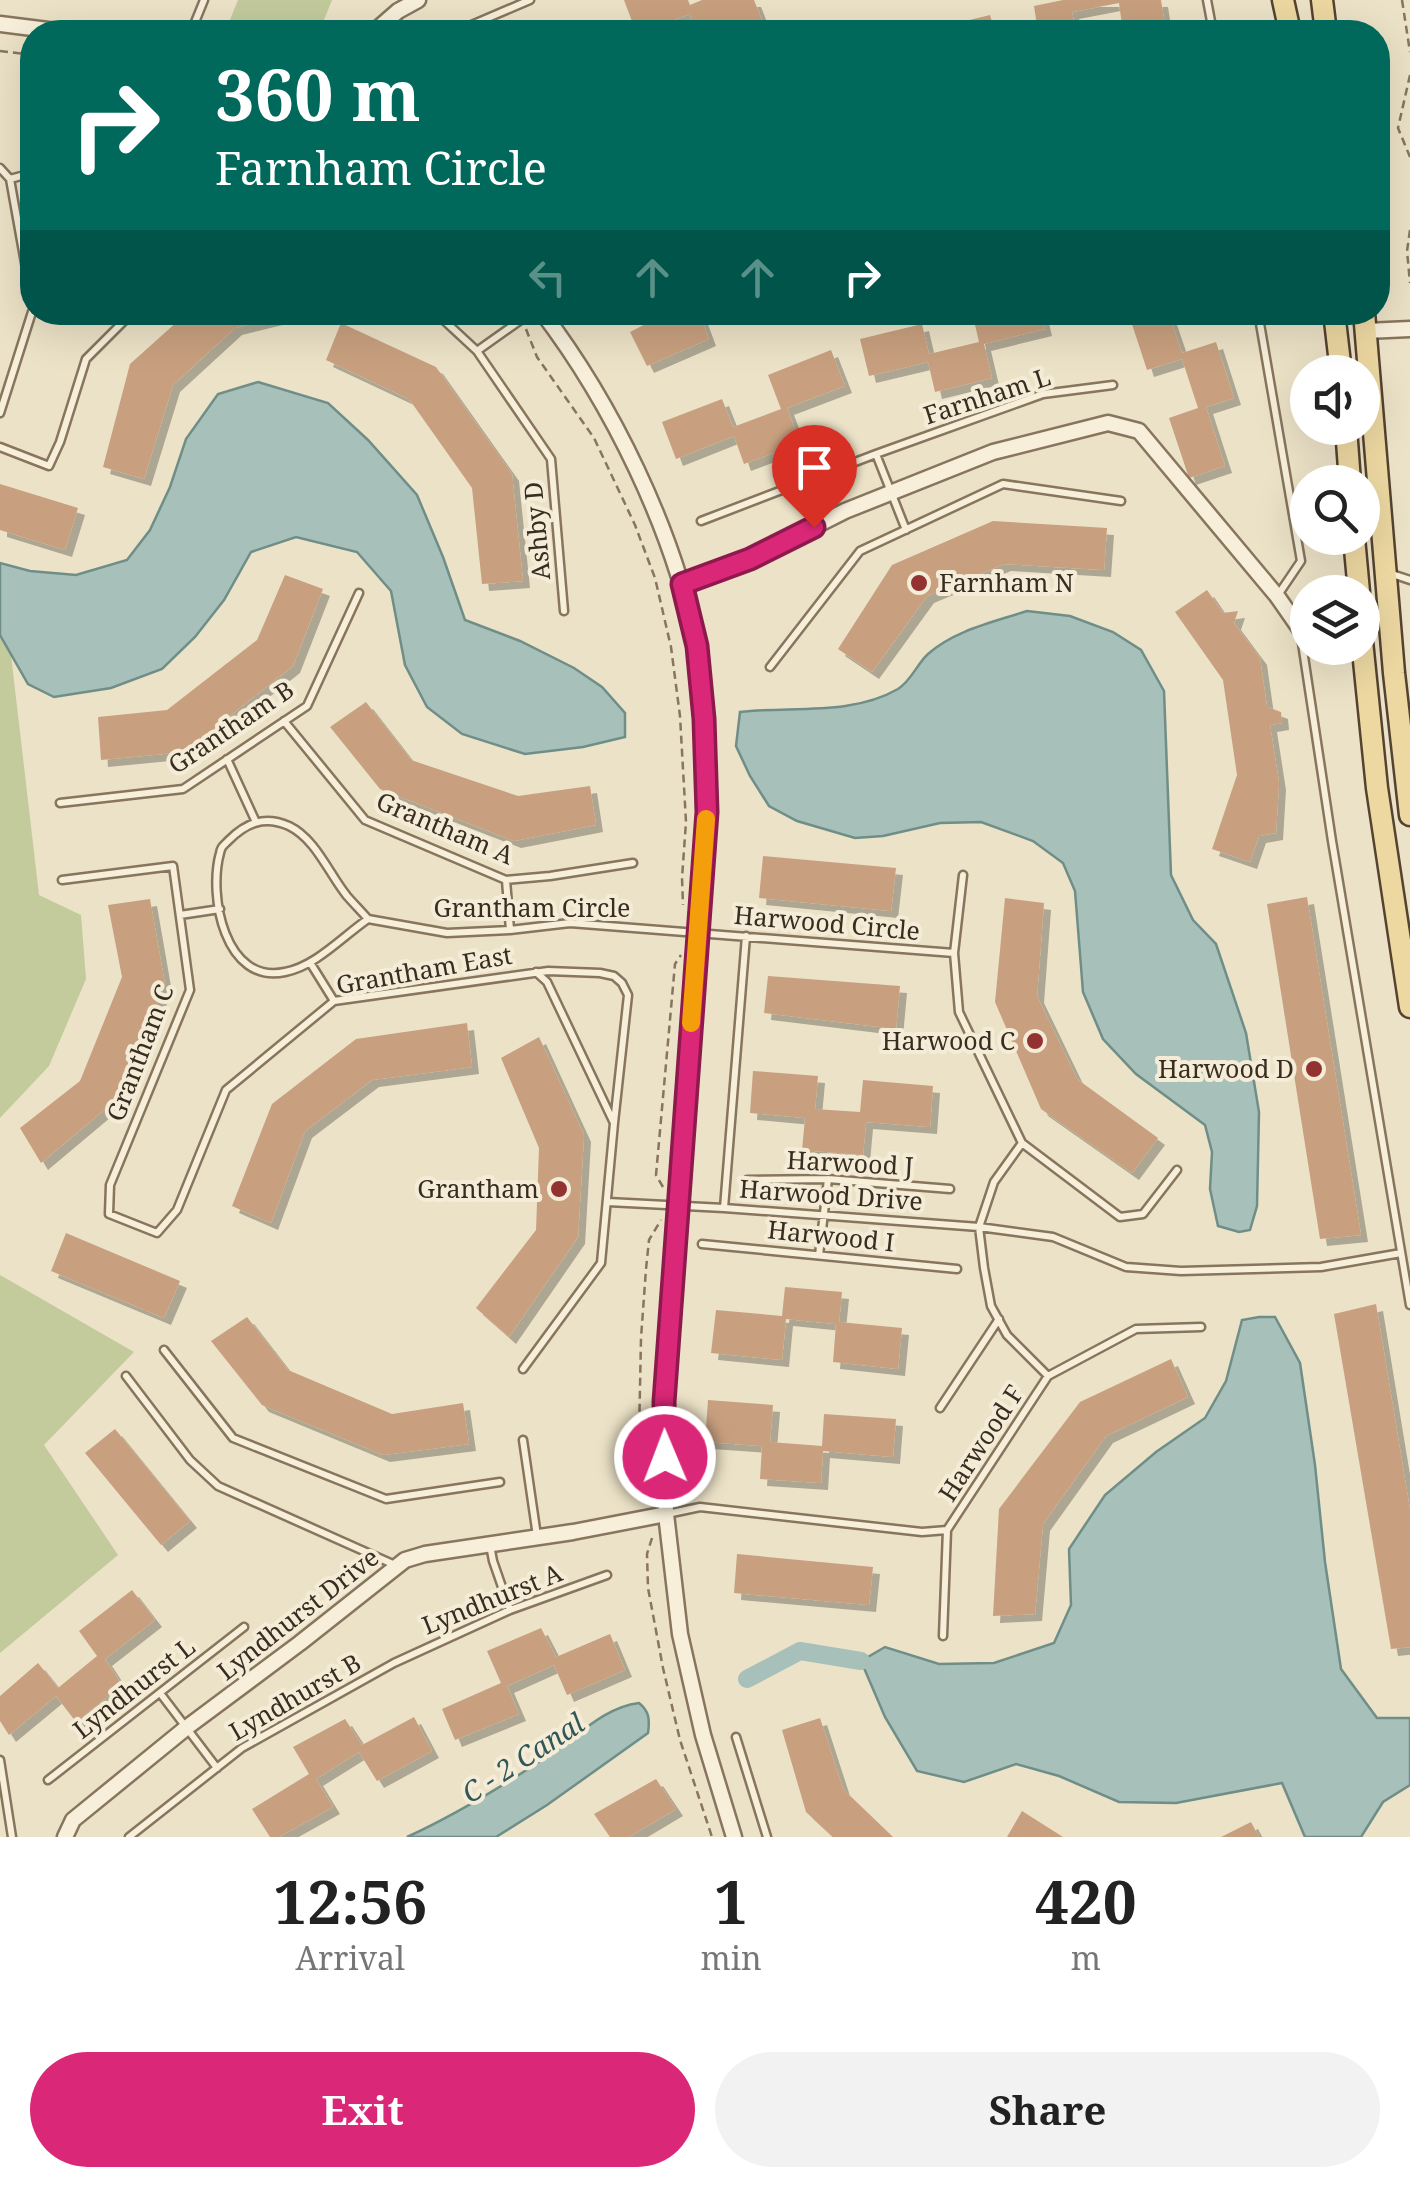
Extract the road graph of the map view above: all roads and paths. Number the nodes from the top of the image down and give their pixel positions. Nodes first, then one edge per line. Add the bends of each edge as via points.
1 (418, 0) edge
2 (530, 0) edge
3 (1402, 0) edge
4 (388, 20) edge
5 (483, 20) edge
6 (1410, 52) edge
7 (1410, 74) edge
8 (1410, 157) edge
9 (0, 168) edge
10 (20, 176) edge
11 (10, 179) junction
12 (19, 226) joint
13 (1410, 230) edge
14 (20, 232) edge
15 (1410, 284) edge
16 (28, 325) edge
17 (120, 325) edge
18 (448, 325) edge
19 (514, 325) edge
20 (551, 325) edge
21 (1260, 325) edge
22 (1336, 325) edge
23 (1365, 325) edge
24 (1384, 325) edge
25 (1410, 329) edge
26 (530, 338) dead end
27 (477, 351) junction
28 (1339, 355) edge
29 (1112, 385) dead end
30 (0, 413) edge
31 (0, 447) edge
32 (876, 454) junction
33 (890, 493) junction
34 (1121, 502) dead end
35 (701, 521) dead end
36 (906, 530) junction
37 (1386, 571) junction
38 (1410, 580) edge
39 (682, 584) junction
40 (358, 593) dead end
41 (1277, 596) junction
42 (564, 611) dead end
43 (1290, 615) edge
44 (1305, 665) edge
45 (1365, 665) edge
46 (1375, 665) edge
47 (770, 667) dead end
48 (1404, 710) edge
49 (284, 721) junction
50 (228, 759) junction
51 (60, 803) dead end
52 (1410, 815) edge
53 (256, 820) junction
54 (633, 864) dead end
55 (963, 875) dead end
56 (62, 880) dead end
57 (506, 880) junction
58 (683, 906) dead end
59 (220, 909) junction
60 (180, 915) junction
61 (368, 919) junction
62 (510, 930) junction
63 (697, 932) junction
64 (746, 936) junction
65 (683, 953) dead end
66 (954, 953) junction
67 (311, 964) junction
68 (536, 972) junction
69 (334, 1001) junction
70 (1410, 1007) edge
71 (614, 1124) junction
72 (1022, 1143) junction
73 (1177, 1170) dead end
74 (828, 1179) junction
75 (748, 1180) dead end
76 (950, 1189) dead end
77 (665, 1190) dead end
78 (608, 1202) junction
79 (680, 1206) junction
80 (724, 1208) junction
81 (177, 1210) joint
82 (824, 1215) junction
83 (662, 1220) dead end
84 (979, 1227) junction
85 (702, 1244) dead end
86 (1401, 1253) junction
87 (819, 1255) junction
88 (957, 1269) dead end
89 (1410, 1305) edge
90 (999, 1320) junction
91 (1201, 1327) dead end
92 (164, 1350) dead end
93 (524, 1369) dead end
94 (126, 1376) dead end
95 (1048, 1376) junction
96 (940, 1408) dead end
97 (523, 1440) dead end
98 (500, 1482) dead end
99 (647, 1505) dead end
100 (666, 1514) junction
101 (947, 1530) junction
102 (537, 1537) junction
103 (652, 1539) dead end
104 (490, 1543) junction
105 (396, 1566) junction
106 (607, 1575) dead end
107 (510, 1610) junction
108 (244, 1627) dead end
109 (943, 1636) dead end
110 (394, 1663) joint
111 (160, 1693) junction
112 (186, 1728) junction
113 (736, 1737) dead end
114 (0, 1760) edge
115 (218, 1768) junction
116 (48, 1780) dead end
117 (12, 1837) edge
118 (65, 1837) edge
119 (130, 1837) edge
120 (712, 1837) edge
121 (734, 1837) edge
122 (766, 1837) edge

1 - 4 street
2 - 5 lane
3 - 6 path
7 - 8 path via 1398,128
9 - 11 lane
10 - 11 lane
11 - 12 lane
12 - 14 lane
13 - 15 path
16 - 30 lane
17 - 31 lane via 86,359 49,466
18 - 27 lane, Ashby D
19 - 27 lane
20 - 39 street via 638,470
21 - 41 lane via 1301,561
22 - 28 main road
23 - 37 main road
24 - 25 street
26 - 58 path via 594,438 655,578 680,716
27 - 42 lane, Ashby D via 551,459
29 - 32 lane, Farnham L via 1042,394
32 - 33 lane
32 - 35 lane, Farnham L
33 - 36 lane
33 - 39 street
33 - 41 street via 994,452 1108,423 1139,431
34 - 36 lane via 1004,484
36 - 47 lane via 860,551
37 - 38 lane
37 - 48 main road
39 - 63 street via 704,719 707,812
40 - 49 lane, Grantham B via 307,706
41 - 43 street
44 - 86 lane
45 - 70 main road
46 - 48 main road
48 - 52 main road
49 - 50 lane, Grantham B
49 - 57 lane, Grantham A via 365,820
50 - 51 lane, Grantham B via 182,788
50 - 53 lane
53 - 59 lane via 220,849
53 - 61 lane via 275,821 305,838
54 - 57 lane, Grantham A
55 - 66 lane
56 - 60 lane, Grantham C via 172,866
57 - 62 lane
59 - 60 lane
59 - 67 lane via 226,940 257,971 282,974
60 - 81 lane, Grantham C via 190,990 110,1185 109,1214 157,1233
61 - 62 lane, Grantham Circle via 446,932
61 - 67 lane
62 - 63 lane, Grantham Circle via 570,923
63 - 64 lane, Harwood Circle
63 - 79 street
64 - 66 lane, Harwood Circle
64 - 80 lane
65 - 77 path via 675,964 665,1056 656,1175
66 - 72 lane, Harwood Circle via 959,1012
67 - 69 lane
68 - 69 lane, Grantham East
68 - 71 lane via 547,982
68 - 71 lane, Grantham East via 600,973 622,983 628,995
69 - 81 lane, Grantham East via 226,1090
71 - 78 lane
72 - 73 lane via 1120,1217 1143,1214
72 - 84 lane via 994,1182
74 - 75 lane, Harwood J
74 - 76 lane, Harwood J
74 - 82 lane
78 - 79 lane, Harwood Drive
78 - 93 lane via 600,1263
79 - 80 lane, Harwood Drive
79 - 100 street via 664,1402
80 - 82 lane, Harwood Drive
82 - 84 lane, Harwood Drive
82 - 87 lane
83 - 99 path via 649,1240 641,1338 638,1487
84 - 86 lane via 1053,1237 1126,1267 1181,1271 1320,1267
84 - 90 lane
85 - 87 lane, Harwood I
86 - 89 lane
87 - 88 lane, Harwood I
90 - 95 lane
90 - 96 lane
91 - 95 lane, Harwood F via 1136,1328
92 - 98 lane via 234,1438 368,1492 386,1499
94 - 105 lane via 218,1486
95 - 101 lane, Harwood F
97 - 102 lane
100 - 101 lane via 700,1507
100 - 102 street, Lyndhurst Drive
100 - 121 street via 680,1634
101 - 109 lane, Harwood F
102 - 104 street, Lyndhurst Drive
103 - 120 path via 646,1554 657,1636 680,1740
104 - 105 street, Lyndhurst Drive via 414,1556
104 - 107 lane
105 - 112 street, Lyndhurst Drive
106 - 107 lane, Lyndhurst A
107 - 110 lane, Lyndhurst A
108 - 111 lane, Lyndhurst L
110 - 115 lane, Lyndhurst B
111 - 112 lane
111 - 116 lane, Lyndhurst L
112 - 115 lane
112 - 118 street, Lyndhurst Drive via 73,1820
113 - 122 lane
114 - 117 lane
115 - 119 lane, Lyndhurst B

